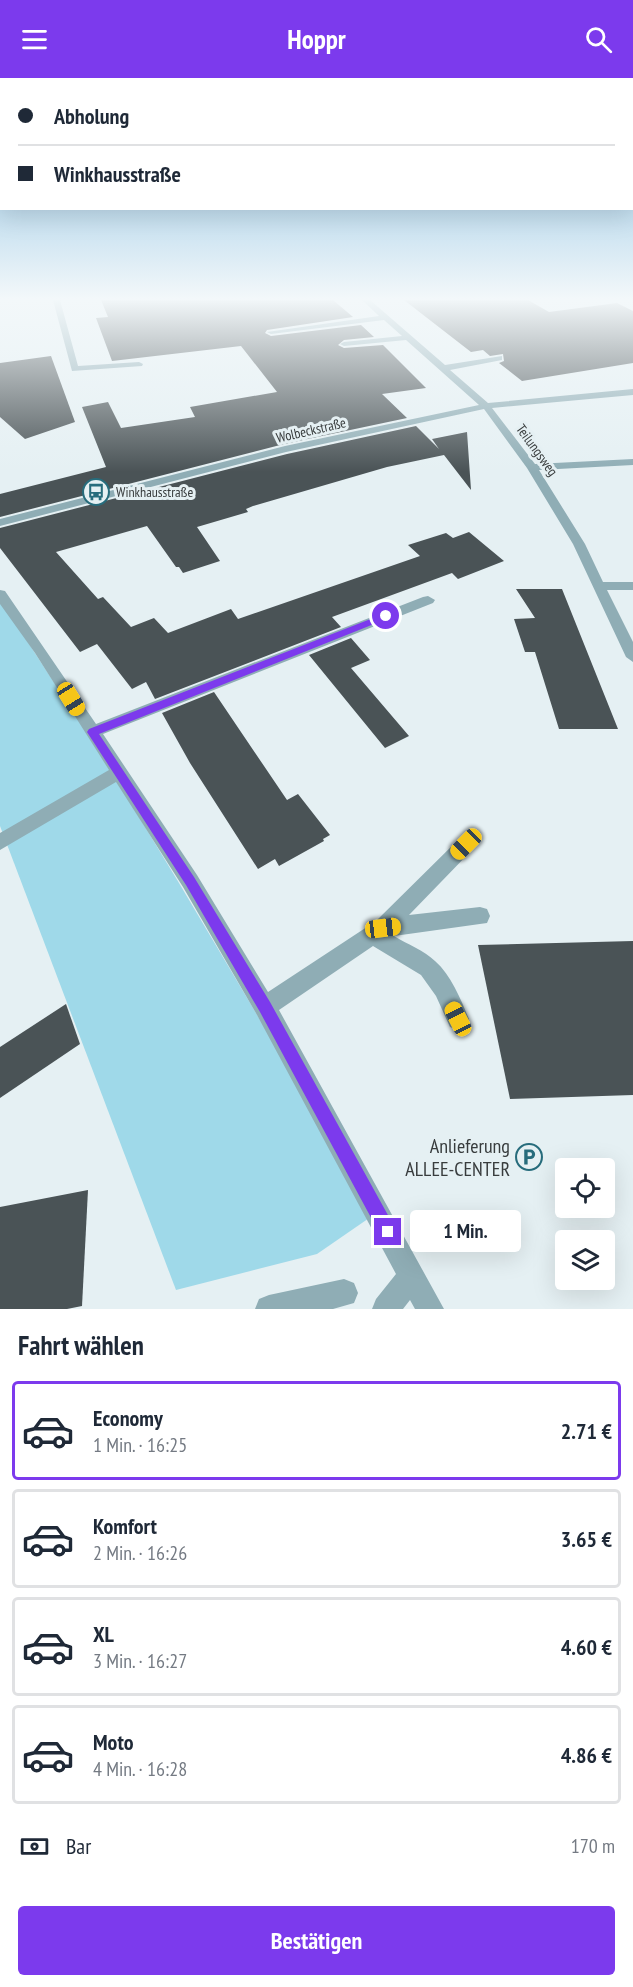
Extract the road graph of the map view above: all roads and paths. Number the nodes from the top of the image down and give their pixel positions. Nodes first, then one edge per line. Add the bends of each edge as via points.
1 (72, 357) edge
2 (433, 357) edge
3 (499, 358) dead end
4 (139, 364) dead end
5 (445, 368) junction
6 (633, 392) edge
7 (486, 406) junction
8 (633, 462) edge
9 (532, 467) junction
10 (0, 523) edge
11 (601, 586) junction
12 (633, 586) edge
13 (0, 594) edge
14 (428, 600) dead end
15 (633, 657) edge
16 (92, 732) junction
17 (119, 772) junction
18 (0, 842) edge
19 (466, 844) dead end
20 (480, 916) dead end
21 (377, 931) junction
22 (265, 1007) junction
23 (458, 1019) dead end
24 (412, 1275) junction
25 (344, 1293) dead end
26 (269, 1309) edge
27 (386, 1309) edge
28 (430, 1309) edge

1 - 4 street via 75,369
2 - 5 street, Teilungsweg
3 - 5 street
5 - 7 street, Teilungsweg
6 - 7 street, Wolbeckstraße
7 - 9 street, Teilungsweg
7 - 10 street, Wolbeckstraße via 285,449
8 - 9 street
9 - 11 street, Teilungsweg
11 - 12 street
11 - 15 street, Teilungsweg
13 - 16 street
14 - 16 street
16 - 17 street
17 - 18 street
17 - 22 street
19 - 21 street
20 - 21 street
21 - 22 street
21 - 23 street via 428,968
22 - 24 street
24 - 27 street
24 - 28 street
25 - 26 street

